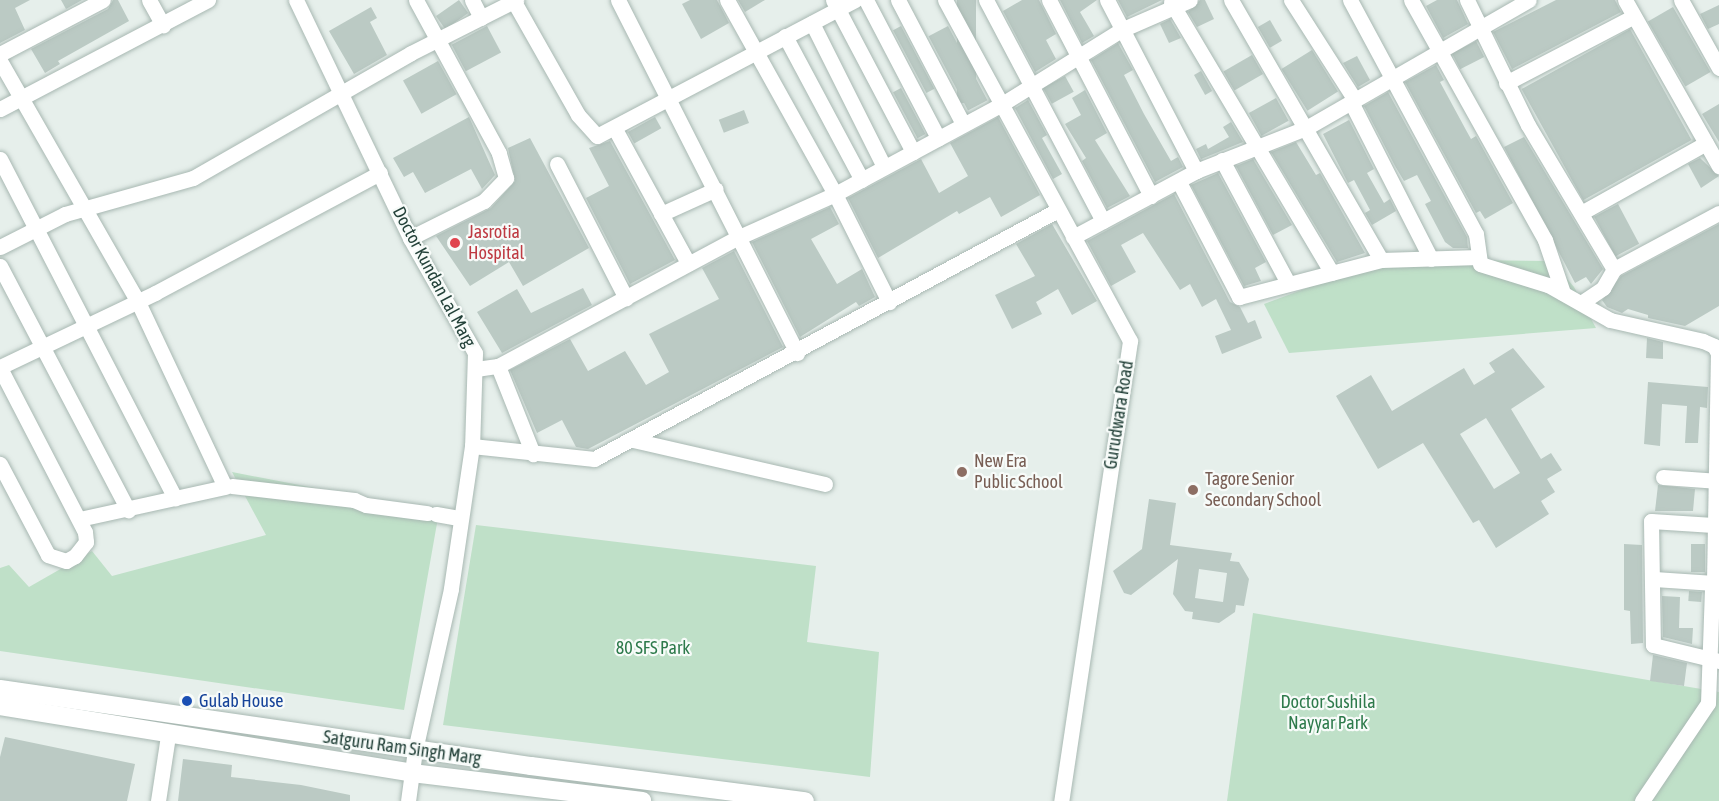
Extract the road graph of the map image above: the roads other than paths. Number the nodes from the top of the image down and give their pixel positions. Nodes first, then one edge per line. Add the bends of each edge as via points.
1 (103, 0) edge
2 (149, 0) edge
3 (208, 0) edge
4 (296, 0) edge
5 (416, 0) edge
6 (472, 0) edge
7 (514, 0) edge
8 (618, 0) edge
9 (727, 0) edge
10 (855, 0) edge
11 (866, 0) edge
12 (898, 0) edge
13 (945, 0) edge
14 (986, 0) edge
15 (1049, 0) edge
16 (1107, 0) edge
17 (1190, 0) edge
18 (1231, 0) edge
19 (1292, 0) edge
20 (1350, 0) edge
21 (1411, 0) edge
22 (1467, 0) edge
23 (1625, 0) edge
24 (1681, 0) edge
25 (1520, 2) edge
26 (1172, 4) edge
27 (836, 5) edge
28 (1634, 16) junction
29 (481, 18) junction
30 (812, 23) junction
31 (163, 25) junction
32 (1480, 29) junction
33 (1121, 30) junction
34 (785, 36) junction
35 (437, 40) junction
36 (1439, 51) junction
37 (755, 52) junction
38 (0, 54) edge
39 (1078, 58) junction
40 (0, 61) edge
41 (1719, 68) edge
42 (1391, 78) junction
43 (1506, 83) junction
44 (1033, 85) junction
45 (341, 93) junction
46 (21, 98) junction
47 (669, 100) junction
48 (1353, 101) junction
49 (1002, 104) junction
50 (0, 109) edge
51 (963, 124) junction
52 (1306, 128) junction
53 (615, 129) junction
54 (938, 138) junction
55 (1706, 143) junction
56 (1259, 145) junction
57 (913, 152) junction
58 (0, 159) edge
59 (1222, 160) junction
60 (556, 164) dead end
61 (1719, 166) edge
62 (884, 167) junction
63 (1196, 171) junction
64 (380, 173) junction
65 (862, 180) junction
66 (1179, 182) junction
67 (716, 189) junction
68 (835, 194) junction
69 (1151, 196) junction
70 (87, 210) junction
71 (1056, 211) junction
72 (1581, 213) junction
73 (1719, 213) edge
74 (661, 214) junction
75 (1103, 221) junction
76 (38, 229) junction
77 (739, 237) junction
78 (1073, 237) junction
79 (410, 238) junction
80 (0, 247) edge
81 (1479, 257) junction
82 (1431, 259) junction
83 (1381, 260) junction
84 (688, 263) junction
85 (0, 266) edge
86 (1614, 269) junction
87 (1332, 273) junction
88 (1288, 283) junction
89 (1563, 292) junction
90 (626, 298) junction
91 (138, 302) junction
92 (889, 302) junction
93 (1581, 303) junction
94 (83, 325) junction
95 (41, 347) junction
96 (797, 353) junction
97 (1719, 353) edge
98 (498, 366) junction
99 (0, 367) edge
100 (476, 369) junction
101 (1718, 428) edge
102 (633, 440) junction
103 (472, 446) junction
104 (533, 454) junction
105 (0, 464) edge
106 (1663, 477) dead end
107 (1717, 481) edge
108 (825, 484) dead end
109 (232, 486) dead end
110 (175, 498) junction
111 (128, 510) junction
112 (459, 518) junction
113 (80, 519) junction
114 (1713, 525) junction
115 (1654, 579) junction
116 (1716, 584) edge
117 (1714, 661) edge
118 (0, 689) edge
119 (0, 706) edge
120 (168, 736) junction
121 (415, 750) junction
122 (412, 773) junction
123 (158, 801) edge
124 (408, 801) edge
125 (642, 801) edge
126 (805, 801) edge
127 (1061, 801) edge
128 (1642, 801) edge

1 - 38 street
2 - 31 street
3 - 31 street
4 - 45 street, Doctor Kundan Lal Marg
5 - 35 street
6 - 29 street
7 - 29 street
7 - 53 street via 591,132 597,136
8 - 47 street
9 - 37 street
10 - 27 street
11 - 54 street
12 - 51 street
13 - 49 street, Gurudwara Road
14 - 44 street
15 - 39 street
16 - 33 street
17 - 26 street
18 - 52 street
19 - 48 street
20 - 42 street
21 - 36 street
22 - 32 street
23 - 28 street
24 - 41 street
25 - 32 street
26 - 33 street
26 - 56 street
27 - 30 street
27 - 57 street
28 - 43 street
28 - 55 street
29 - 35 street
30 - 34 street
30 - 62 street
31 - 46 street
32 - 36 street
32 - 43 street
33 - 39 street
33 - 63 street
34 - 37 street
34 - 65 street
35 - 45 street
35 - 79 street via 499,153 506,178 484,201
36 - 42 street
36 - 89 street via 1545,240
37 - 47 street
37 - 68 street
39 - 44 street
39 - 69 street
40 - 46 street
42 - 48 street
42 - 81 street via 1476,234
43 - 72 street
44 - 49 street
44 - 75 street
45 - 64 street, Doctor Kundan Lal Marg
45 - 70 street via 193,178
46 - 50 street
46 - 70 street
47 - 53 street
47 - 67 street
48 - 52 street
48 - 82 street
49 - 51 street
49 - 71 street, Gurudwara Road
51 - 54 street
52 - 56 street
52 - 83 street
53 - 74 street
54 - 57 street
55 - 61 street
55 - 72 street
56 - 59 street
56 - 87 street
57 - 62 street
58 - 76 street
59 - 63 street
59 - 88 street
60 - 90 street
62 - 65 street
63 - 66 street
64 - 79 street, Doctor Kundan Lal Marg
64 - 91 street
65 - 68 street
66 - 69 street
66 - 88 street via 1239,297
67 - 74 street
67 - 77 street
68 - 77 street
68 - 92 street
69 - 75 street
70 - 76 street via 65,214
70 - 91 street
71 - 78 street, Gurudwara Road
71 - 92 street
72 - 86 street
73 - 86 street
74 - 84 street
75 - 78 street
76 - 80 street
76 - 94 street
77 - 84 street
77 - 96 street
78 - 127 street, Gurudwara Road via 1130,341
79 - 100 street, Doctor Kundan Lal Marg via 475,353
81 - 82 street
81 - 89 street via 1486,268
82 - 83 street
83 - 87 street
84 - 90 street
85 - 95 street
86 - 93 street via 1603,288
87 - 88 street
89 - 93 street
90 - 98 street
91 - 94 street
91 - 110 street via 225,487
92 - 96 street
93 - 97 street via 1610,320 1703,341
94 - 95 street
94 - 110 street
95 - 99 street
95 - 111 street
96 - 102 street
97 - 101 street
98 - 100 street
98 - 104 street
99 - 113 street
100 - 103 street, Doctor Kundan Lal Marg
101 - 107 street
102 - 104 street via 593,460
102 - 108 street
103 - 104 street
103 - 112 street, Doctor Kundan Lal Marg
105 - 113 street via 48,555 66,561 83,548 86,532
106 - 107 street
107 - 114 street
109 - 112 street via 354,500
110 - 111 street
111 - 113 street
112 - 121 street, Doctor Kundan Lal Marg via 451,589
114 - 115 street via 1651,521
114 - 116 street
115 - 116 street
115 - 117 street via 1653,645
116 - 117 street
117 - 128 street via 1708,703
118 - 121 main road, Satguru Ram Singh Marg
119 - 120 main road, Satguru Ram Singh Marg
120 - 122 main road, Satguru Ram Singh Marg
120 - 123 street
121 - 122 street, Doctor Kundan Lal Marg
121 - 126 main road, Satguru Ram Singh Marg
122 - 124 street, Doctor Kundan Lal Marg
122 - 125 main road, Satguru Ram Singh Marg

